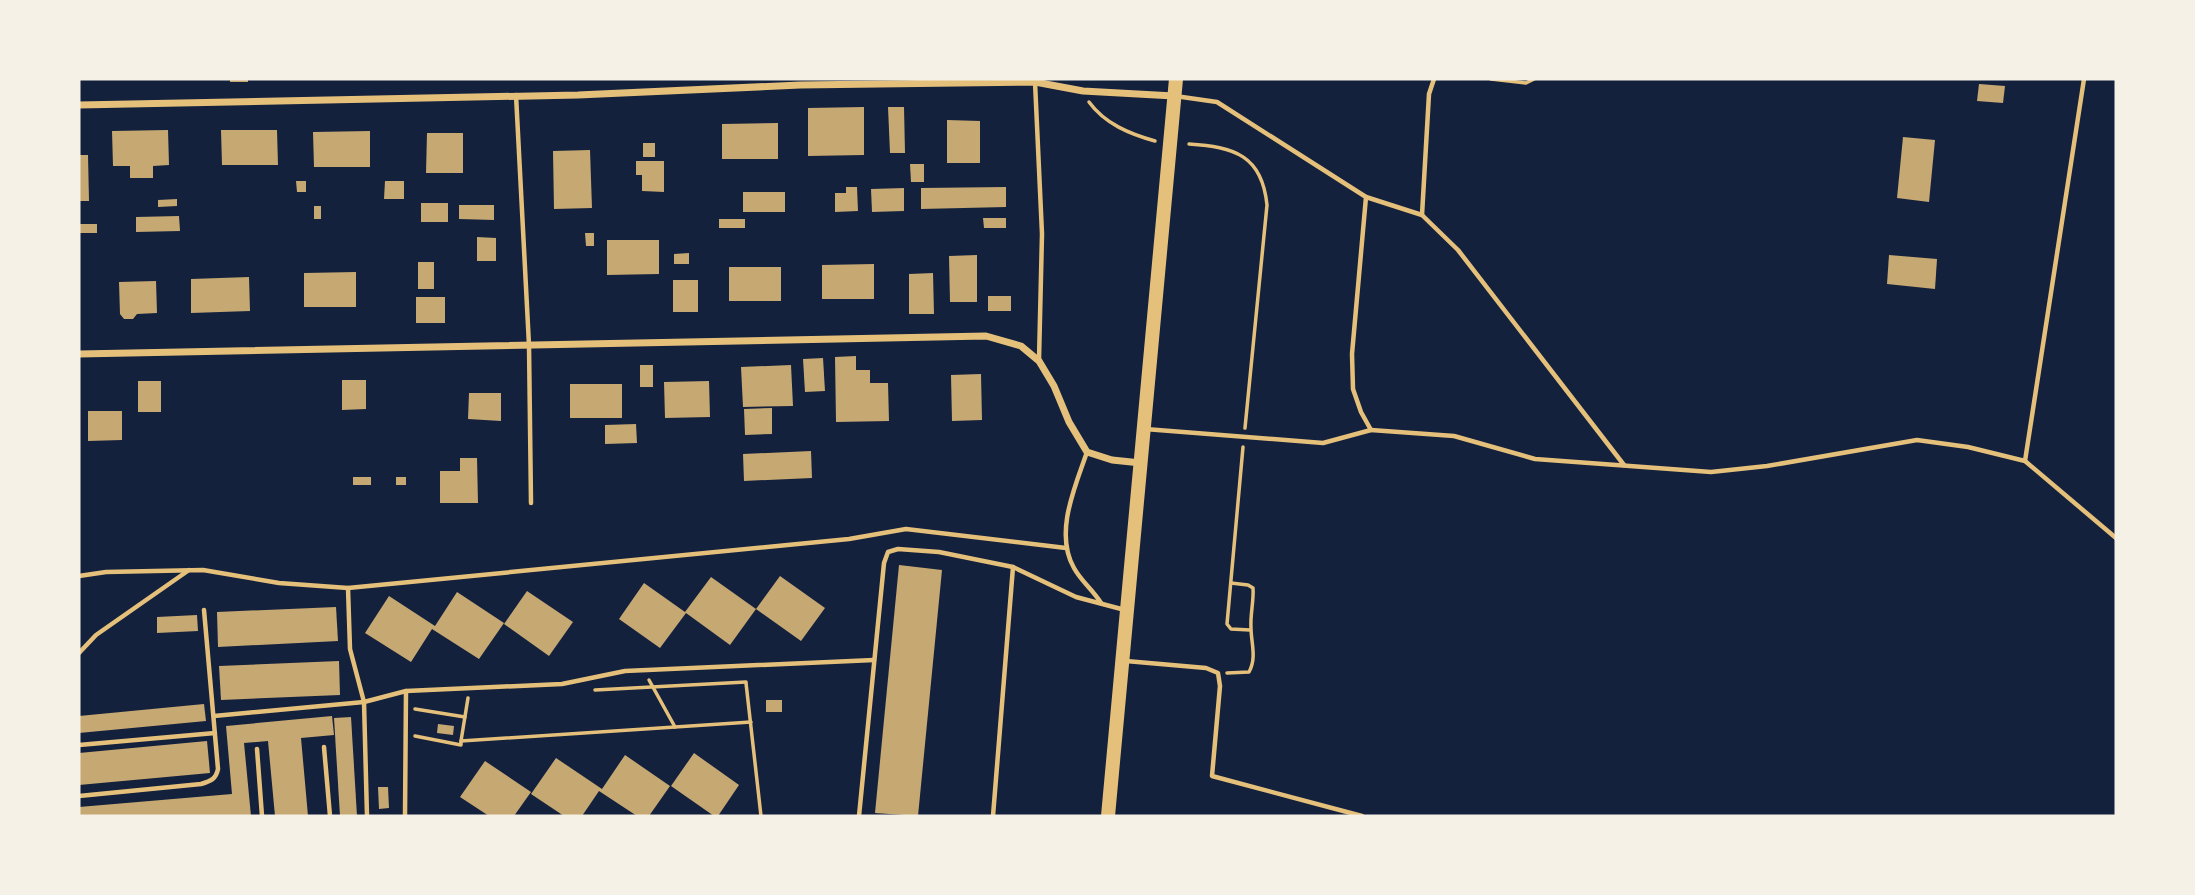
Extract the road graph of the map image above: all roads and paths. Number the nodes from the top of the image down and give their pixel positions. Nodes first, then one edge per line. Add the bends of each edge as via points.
1 (1176, 79) edge
2 (1434, 79) edge
3 (1491, 79) edge
4 (1534, 79) edge
5 (2084, 79) edge
6 (1035, 80) edge
7 (1083, 91) junction
8 (516, 95) junction
9 (1175, 96) junction
10 (79, 105) edge
11 (1155, 141) dead end
12 (1189, 144) dead end
13 (1366, 197) junction
14 (1423, 215) junction
15 (529, 345) junction
16 (79, 354) edge
17 (1039, 361) junction
18 (1144, 429) junction
19 (1371, 430) junction
20 (1244, 436) junction
21 (1087, 452) junction
22 (2025, 461) junction
23 (1142, 463) junction
24 (1624, 465) junction
25 (531, 503) dead end
26 (2116, 538) edge
27 (1066, 548) junction
28 (1013, 567) junction
29 (189, 570) junction
30 (79, 576) edge
31 (1231, 583) junction
32 (348, 588) junction
33 (1101, 604) junction
34 (204, 610) dead end
35 (1127, 610) junction
36 (1251, 630) junction
37 (79, 653) edge
38 (874, 660) junction
39 (1122, 661) junction
40 (745, 666) junction
41 (644, 670) junction
42 (1218, 673) junction
43 (746, 682) junction
44 (653, 687) junction
45 (469, 688) junction
46 (587, 690) dead end
47 (406, 691) junction
48 (364, 702) junction
49 (406, 708) junction
50 (214, 716) junction
51 (465, 717) junction
52 (751, 722) junction
53 (675, 727) junction
54 (215, 733) junction
55 (406, 734) junction
56 (461, 741) junction
57 (79, 745) edge
58 (324, 747) dead end
59 (257, 749) dead end
60 (79, 796) edge
61 (262, 816) edge
62 (330, 816) edge
63 (367, 816) edge
64 (405, 816) edge
65 (761, 816) edge
66 (859, 816) edge
67 (993, 816) edge
68 (1108, 816) edge
69 (1362, 816) edge

1 - 9 main road
2 - 14 lane via 1429,94
3 - 4 path via 1526,83
5 - 22 lane
6 - 7 street
6 - 8 street
6 - 17 lane via 1042,234
7 - 9 street
7 - 11 path via 1093,108 1113,124
8 - 10 street
8 - 15 lane
9 - 13 lane via 1217,102
9 - 18 main road
12 - 20 path via 1237,152 1260,174 1265,191
13 - 14 lane
13 - 19 lane via 1352,354 1353,389
14 - 24 lane via 1458,250
15 - 16 street
15 - 17 street via 986,336 1021,346
15 - 25 lane
17 - 21 street
18 - 20 lane
18 - 23 main road
19 - 20 lane via 1323,443
19 - 24 lane via 1454,436 1535,459
20 - 31 path
21 - 23 street
21 - 27 lane via 1071,499
22 - 24 lane via 1917,440 1711,472
22 - 26 lane
23 - 35 main road
27 - 32 lane via 906,529 849,539
27 - 33 lane via 1074,569
28 - 33 lane
28 - 38 lane via 939,552 888,552
28 - 67 lane
29 - 30 lane
29 - 32 lane
29 - 37 lane via 96,635
31 - 36 path via 1253,588
31 - 36 path via 1227,626
32 - 48 lane via 350,649
33 - 35 lane
34 - 50 lane
35 - 39 main road
36 - 42 path via 1249,672
38 - 40 lane
38 - 66 lane
39 - 42 lane
39 - 68 main road
40 - 41 lane
40 - 43 path
41 - 44 path
41 - 45 lane via 562,684
42 - 69 lane via 1212,776
43 - 44 path
43 - 52 path
44 - 46 path
44 - 53 path
45 - 47 lane
45 - 51 path
47 - 48 lane
47 - 49 lane
48 - 50 lane
48 - 63 lane
49 - 51 path
49 - 55 lane
50 - 54 lane
51 - 56 path
52 - 53 path
52 - 65 path
53 - 56 path
54 - 57 lane
54 - 60 lane via 218,769 209,782
55 - 56 path via 461,745
55 - 64 lane
58 - 62 lane
59 - 61 lane

